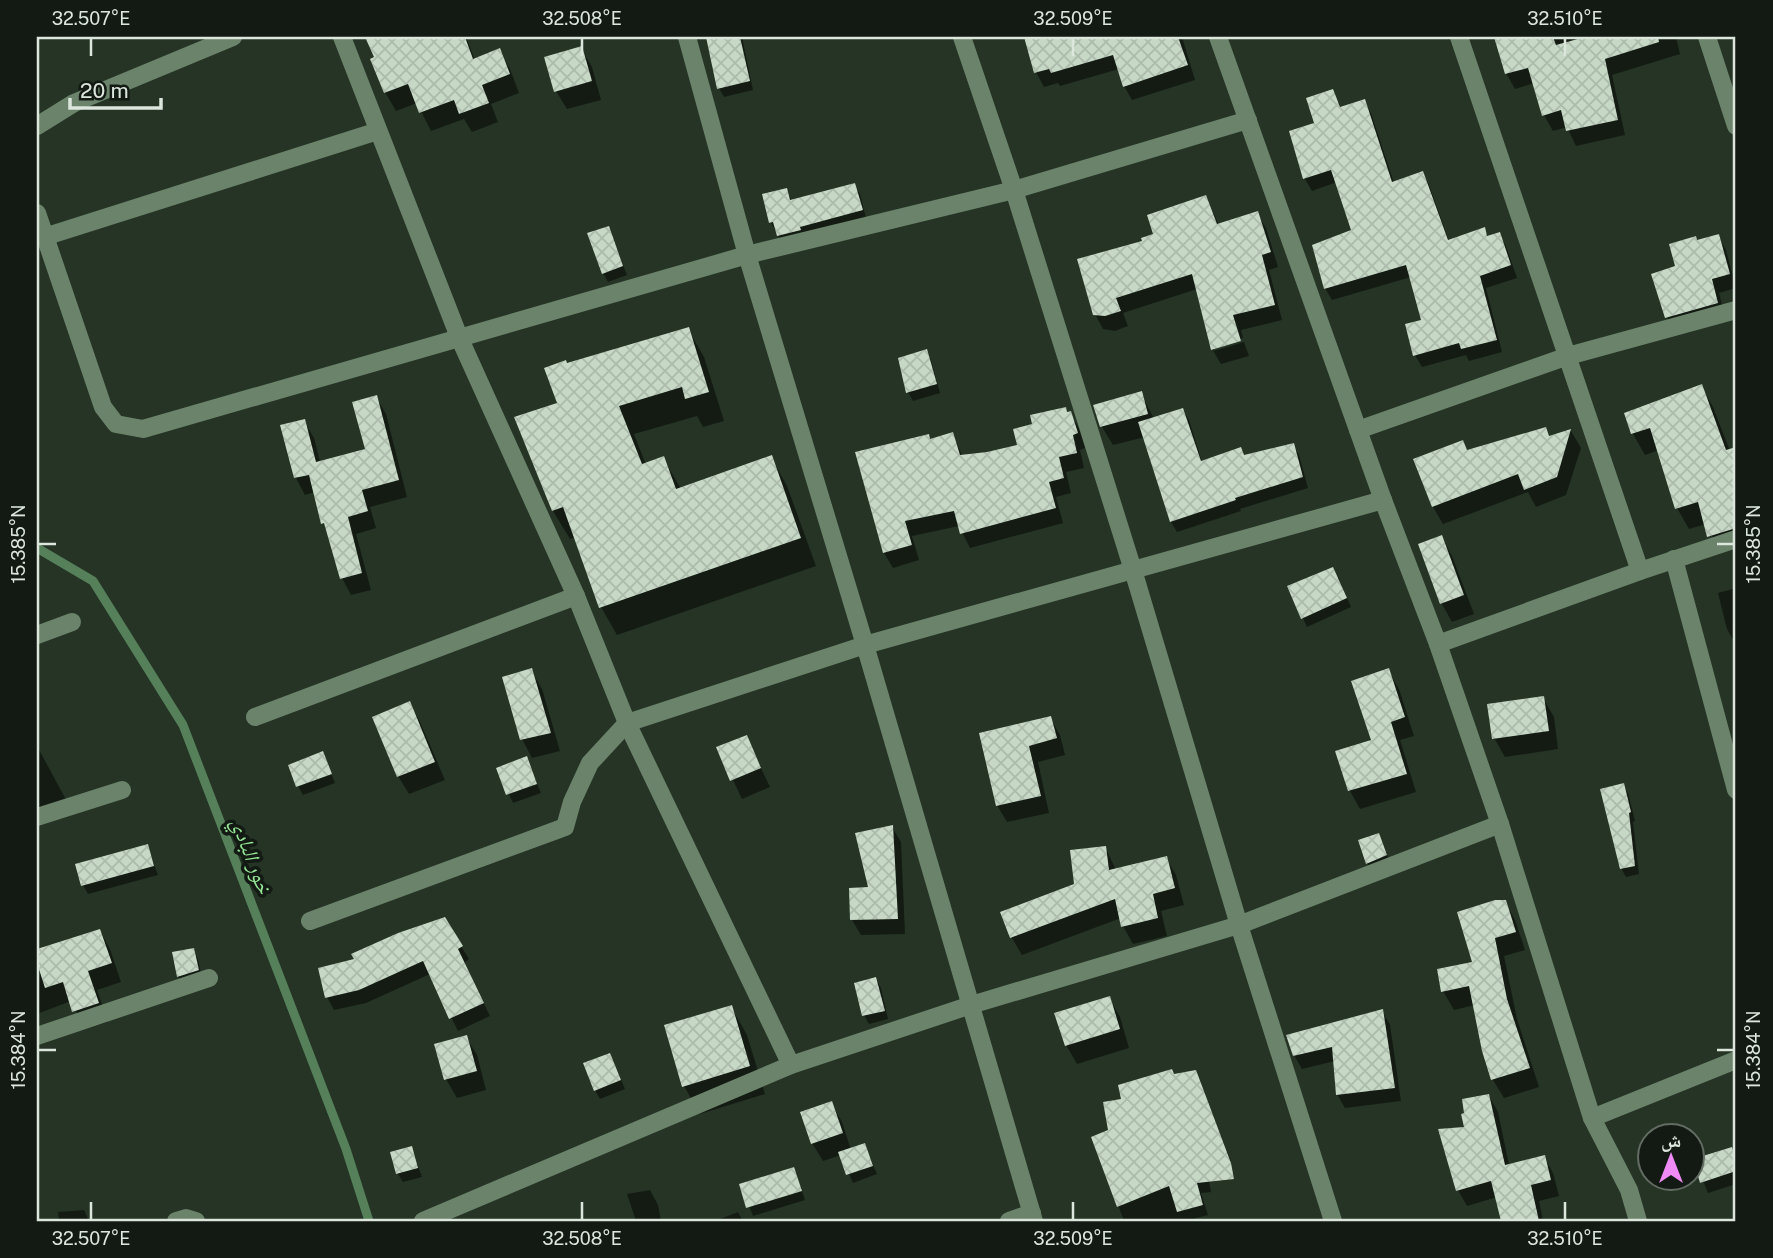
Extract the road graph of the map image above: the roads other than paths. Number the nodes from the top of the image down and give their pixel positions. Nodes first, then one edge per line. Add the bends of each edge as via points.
1 (233, 37) edge
2 (342, 37) edge
3 (687, 37) edge
4 (962, 37) edge
5 (1218, 37) edge
6 (1459, 37) edge
7 (1707, 37) edge
8 (1248, 120) junction
9 (37, 126) edge
10 (1736, 126) edge
11 (378, 131) junction
12 (1014, 190) junction
13 (37, 213) edge
14 (44, 237) junction
15 (747, 255) junction
16 (1736, 310) edge
17 (459, 337) junction
18 (1568, 356) junction
19 (1358, 430) junction
20 (1383, 500) junction
21 (1736, 539) edge
22 (1674, 559) junction
23 (1133, 570) junction
24 (1640, 571) junction
25 (576, 596) junction
26 (72, 622) dead end
27 (37, 635) edge
28 (1438, 644) junction
29 (865, 645) junction
30 (255, 717) dead end
31 (627, 723) junction
32 (122, 790) dead end
33 (1736, 790) edge
34 (37, 817) edge
35 (1500, 824) junction
36 (310, 921) dead end
37 (1239, 925) junction
38 (209, 978) dead end
39 (971, 1004) junction
40 (37, 1036) edge
41 (1736, 1060) edge
42 (791, 1065) junction
43 (1592, 1118) junction
44 (1033, 1217) edge
45 (176, 1221) edge
46 (196, 1221) edge
47 (423, 1221) edge
48 (1009, 1221) edge
49 (1333, 1221) edge
50 (1638, 1221) edge

1 - 9 street via 74,103
2 - 11 street
3 - 15 street
4 - 12 street
5 - 8 street
6 - 18 street
7 - 10 street
8 - 12 street
8 - 19 street
11 - 14 street
11 - 17 street
12 - 15 street
12 - 23 street
13 - 14 street
14 - 17 street via 103,407 116,424 143,429
15 - 17 street
15 - 29 street
16 - 18 street
17 - 25 street
18 - 19 street
18 - 24 street
19 - 20 street
20 - 23 street
20 - 28 street
21 - 22 street
22 - 24 street
22 - 33 street
23 - 29 street
23 - 37 street
24 - 28 street
25 - 30 street
25 - 31 street
26 - 27 street
28 - 35 street
29 - 31 street
29 - 39 street
31 - 36 street via 590,762 565,827
31 - 42 street
32 - 34 street
35 - 37 street
35 - 43 street
37 - 39 street
37 - 49 street
38 - 40 street
39 - 42 street
39 - 44 street
41 - 43 street
42 - 47 street
43 - 50 street via 1629,1190
44 - 48 street
45 - 46 street

